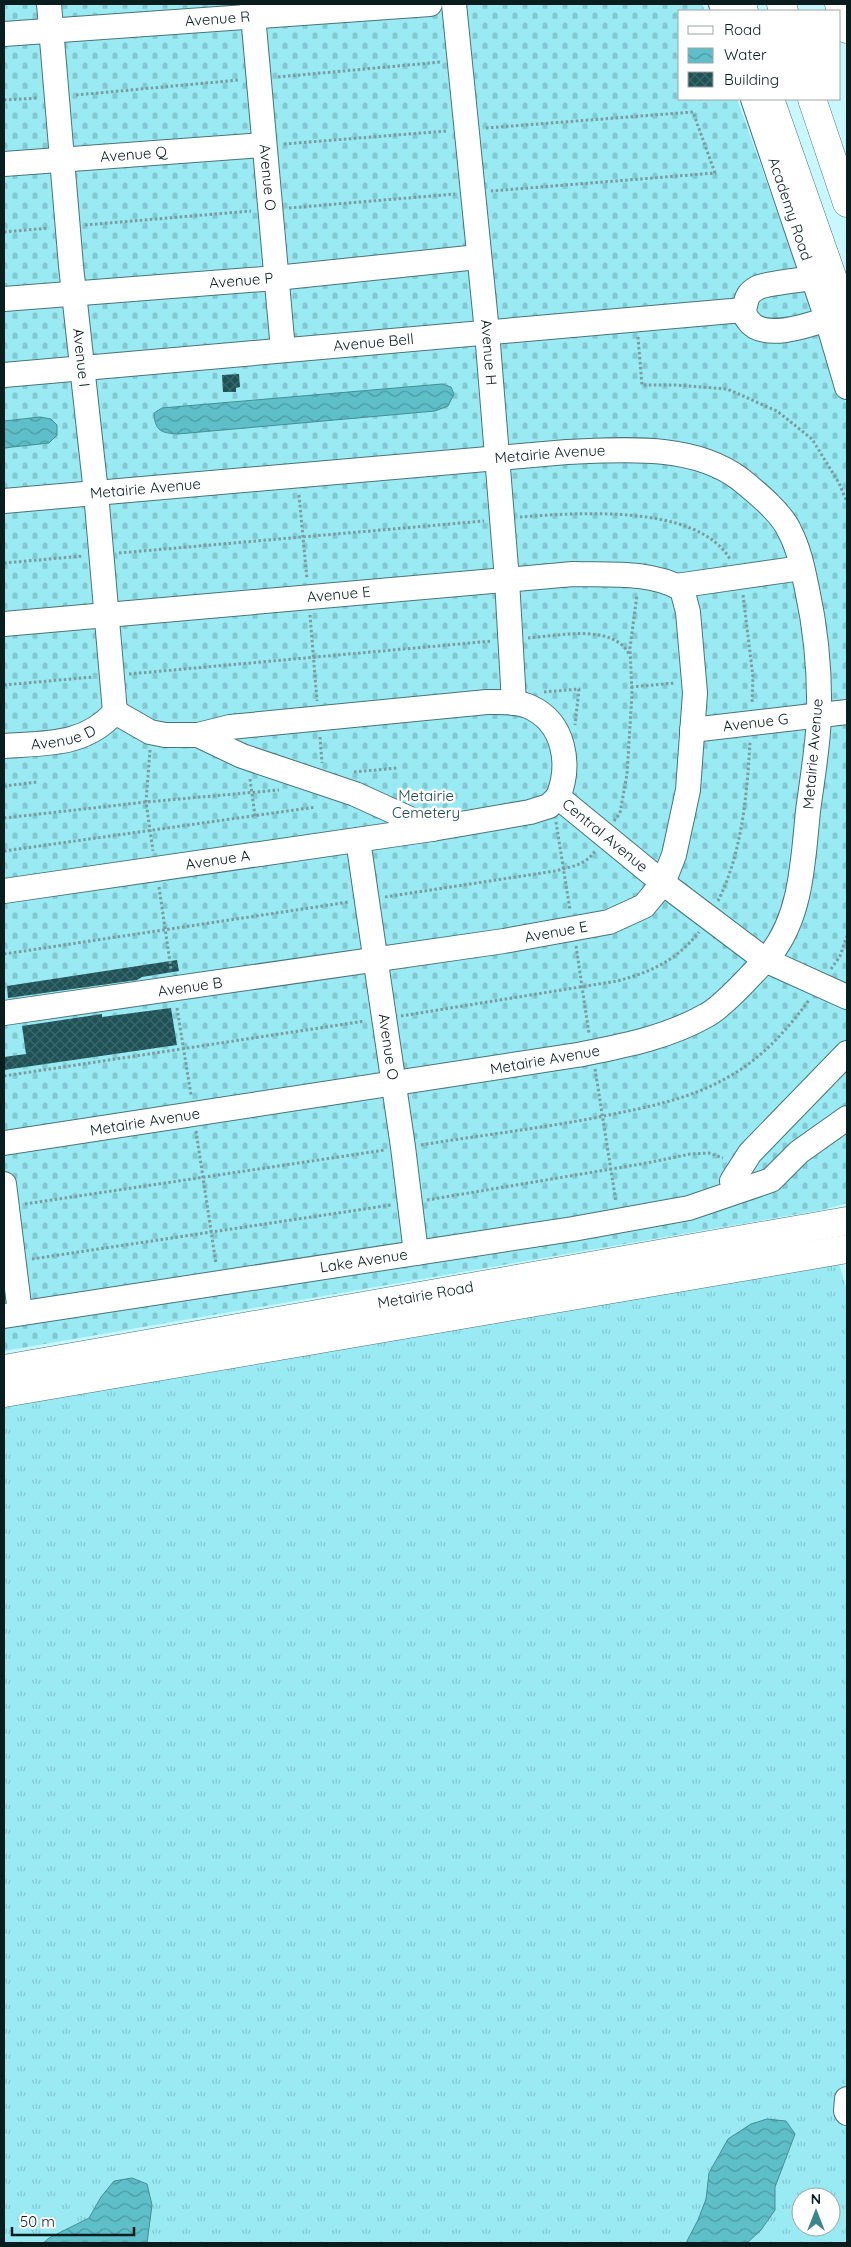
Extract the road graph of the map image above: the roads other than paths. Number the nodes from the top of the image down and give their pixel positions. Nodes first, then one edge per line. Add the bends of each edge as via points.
1 (49, 4) edge
2 (430, 4) edge
3 (454, 4) edge
4 (839, 4) edge
5 (252, 11) edge
6 (847, 28) edge
7 (51, 30) junction
8 (4, 34) edge
9 (753, 100) edge
10 (770, 100) edge
11 (812, 100) edge
12 (263, 145) junction
13 (62, 159) junction
14 (4, 164) edge
15 (847, 203) edge
16 (478, 257) junction
17 (276, 278) junction
18 (813, 278) junction
19 (74, 294) junction
20 (4, 299) edge
21 (743, 310) junction
22 (827, 319) junction
23 (487, 332) junction
24 (847, 340) edge
25 (283, 350) junction
26 (847, 352) edge
27 (83, 368) junction
28 (4, 375) edge
29 (847, 387) edge
30 (496, 458) junction
31 (96, 493) junction
32 (4, 501) edge
33 (802, 568) junction
34 (507, 580) junction
35 (674, 585) junction
36 (106, 614) junction
37 (4, 624) edge
38 (514, 703) junction
39 (116, 712) junction
40 (847, 712) edge
41 (819, 716) junction
42 (692, 730) junction
43 (198, 735) junction
44 (4, 746) edge
45 (556, 800) junction
46 (432, 829) junction
47 (358, 840) junction
48 (663, 883) junction
49 (4, 891) edge
50 (377, 960) junction
51 (765, 960) junction
52 (847, 997) edge
53 (4, 1013) edge
54 (847, 1053) edge
55 (394, 1083) junction
56 (847, 1118) edge
57 (4, 1143) edge
58 (731, 1182) junction
59 (5, 1196) edge
60 (847, 1221) edge
61 (847, 1249) edge
62 (416, 1253) junction
63 (12, 1314) edge
64 (4, 1368) edge
65 (4, 1393) edge
66 (847, 2099) edge
67 (847, 2113) edge

1 - 7 street, Avenue I
2 - 5 street, Avenue R
3 - 16 street, Avenue H
4 - 6 main road
5 - 7 street, Avenue R
5 - 12 street, Avenue O
7 - 8 street, Avenue R
7 - 13 street, Avenue I
9 - 18 street, Academy Road
10 - 24 main road via 834,282
11 - 15 main road
12 - 13 street, Avenue Q
12 - 17 street, Avenue O
13 - 14 street, Avenue Q
13 - 19 street, Avenue I
16 - 17 street, Avenue P
16 - 23 street, Avenue H
17 - 19 street, Avenue P
17 - 25 street, Avenue O
18 - 21 street via 758,287 748,294
18 - 22 street, Academy Road
19 - 20 street, Avenue P
19 - 27 street, Avenue I
21 - 22 street via 756,329 773,331 808,326
21 - 23 street, Avenue Bell
22 - 26 street
22 - 29 street
23 - 25 street, Avenue Bell
23 - 30 street, Avenue H
25 - 27 street, Avenue Bell
27 - 28 street, Avenue Bell
27 - 31 street, Avenue I
30 - 31 street, Metairie Avenue
30 - 33 street, Metairie Avenue via 624,450 675,454 710,463 738,478 767,503 790,530
30 - 34 street, Avenue H
31 - 32 street, Metairie Avenue
31 - 36 street, Avenue I
33 - 35 street, Avenue E
33 - 41 street, Metairie Avenue via 815,625
34 - 35 street, Avenue E via 573,574 639,577
34 - 36 street, Avenue E
34 - 38 street, Avenue H
35 - 42 street, Avenue E via 682,589 688,612 695,681
36 - 37 street, Avenue E
36 - 39 street, Avenue I
38 - 43 street via 487,702 230,727
38 - 45 street via 529,706 542,714 563,745 566,770 564,784
39 - 43 street via 150,732
39 - 44 street, Avenue D via 89,733 68,741
40 - 41 street, Avenue G
41 - 42 street, Avenue G
41 - 51 street, Metairie Avenue via 802,873 790,922
42 - 48 street, Avenue E via 688,790 674,855
43 - 46 street via 248,759 355,794
45 - 46 street, Central Avenue via 549,806 530,812
45 - 48 street, Central Avenue
46 - 47 street, Avenue A
47 - 49 street, Avenue A
47 - 50 street, Avenue O
48 - 50 street, Avenue E via 644,906 609,922
48 - 51 street, Central Avenue
50 - 53 street, Avenue B
50 - 55 street, Avenue O
51 - 52 street, Central Avenue
51 - 55 street, Metairie Avenue via 709,1014 672,1032 592,1052
54 - 58 street via 750,1153
55 - 57 street, Metairie Avenue
55 - 62 street, Avenue O
56 - 58 street, Lake Avenue via 799,1152 771,1180
58 - 62 street, Lake Avenue via 708,1202 689,1208
59 - 63 street via 14,1261
60 - 64 main road, Metairie Road
61 - 65 main road, Metairie Road
62 - 63 street, Lake Avenue
66 - 67 street

